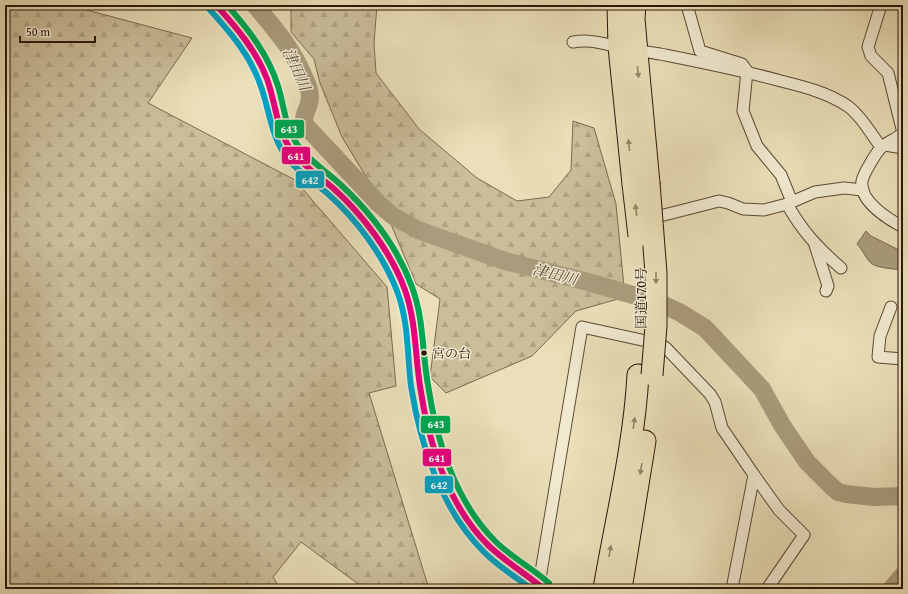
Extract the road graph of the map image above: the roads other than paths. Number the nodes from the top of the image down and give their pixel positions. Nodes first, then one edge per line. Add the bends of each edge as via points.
1 (216, 5) edge
2 (618, 5) edge
3 (635, 5) edge
4 (687, 5) edge
5 (881, 5) edge
6 (573, 42) dead end
7 (628, 48) junction
8 (747, 72) junction
9 (883, 146) junction
10 (903, 148) edge
11 (863, 190) junction
12 (789, 203) junction
13 (664, 216) dead end
14 (903, 227) edge
15 (813, 241) junction
16 (841, 268) dead end
17 (826, 291) dead end
18 (891, 307) dead end
19 (903, 360) edge
20 (645, 375) junction
21 (754, 475) junction
22 (541, 587) edge
23 (604, 589) edge
24 (621, 589) edge
25 (732, 589) edge
26 (767, 589) edge

1 - 22 main road via 250,46 267,77 281,129 292,151 349,205 383,247 397,272 405,291 412,321 426,422 441,467 463,514 490,547
2 - 7 highway, 国道170号
3 - 7 highway, 国道170号
4 - 8 street via 700,51 742,64
5 - 9 street via 868,47 871,56 888,73 903,133
6 - 7 street via 598,41
7 - 8 street
7 - 20 highway, 国道170号, bridge via 641,184 639,232
8 - 9 street via 814,90 833,98 858,115
8 - 12 street via 743,110 757,146 780,176
9 - 10 street
9 - 11 street via 862,181
11 - 12 street via 844,188 815,192
11 - 14 street via 867,199 878,210 889,220
12 - 13 street via 764,210 743,209 719,201
12 - 15 street via 795,218
15 - 16 street
15 - 17 street via 828,286
18 - 19 street via 880,336 878,357
23 -> 20 highway, 国道170号 via 636,411
20 -> 24 highway, 国道170号 via 648,421
21 - 22 street via 722,428 715,402 710,394 666,348 660,344 582,328
21 - 25 street
21 - 26 street via 779,510 804,535

